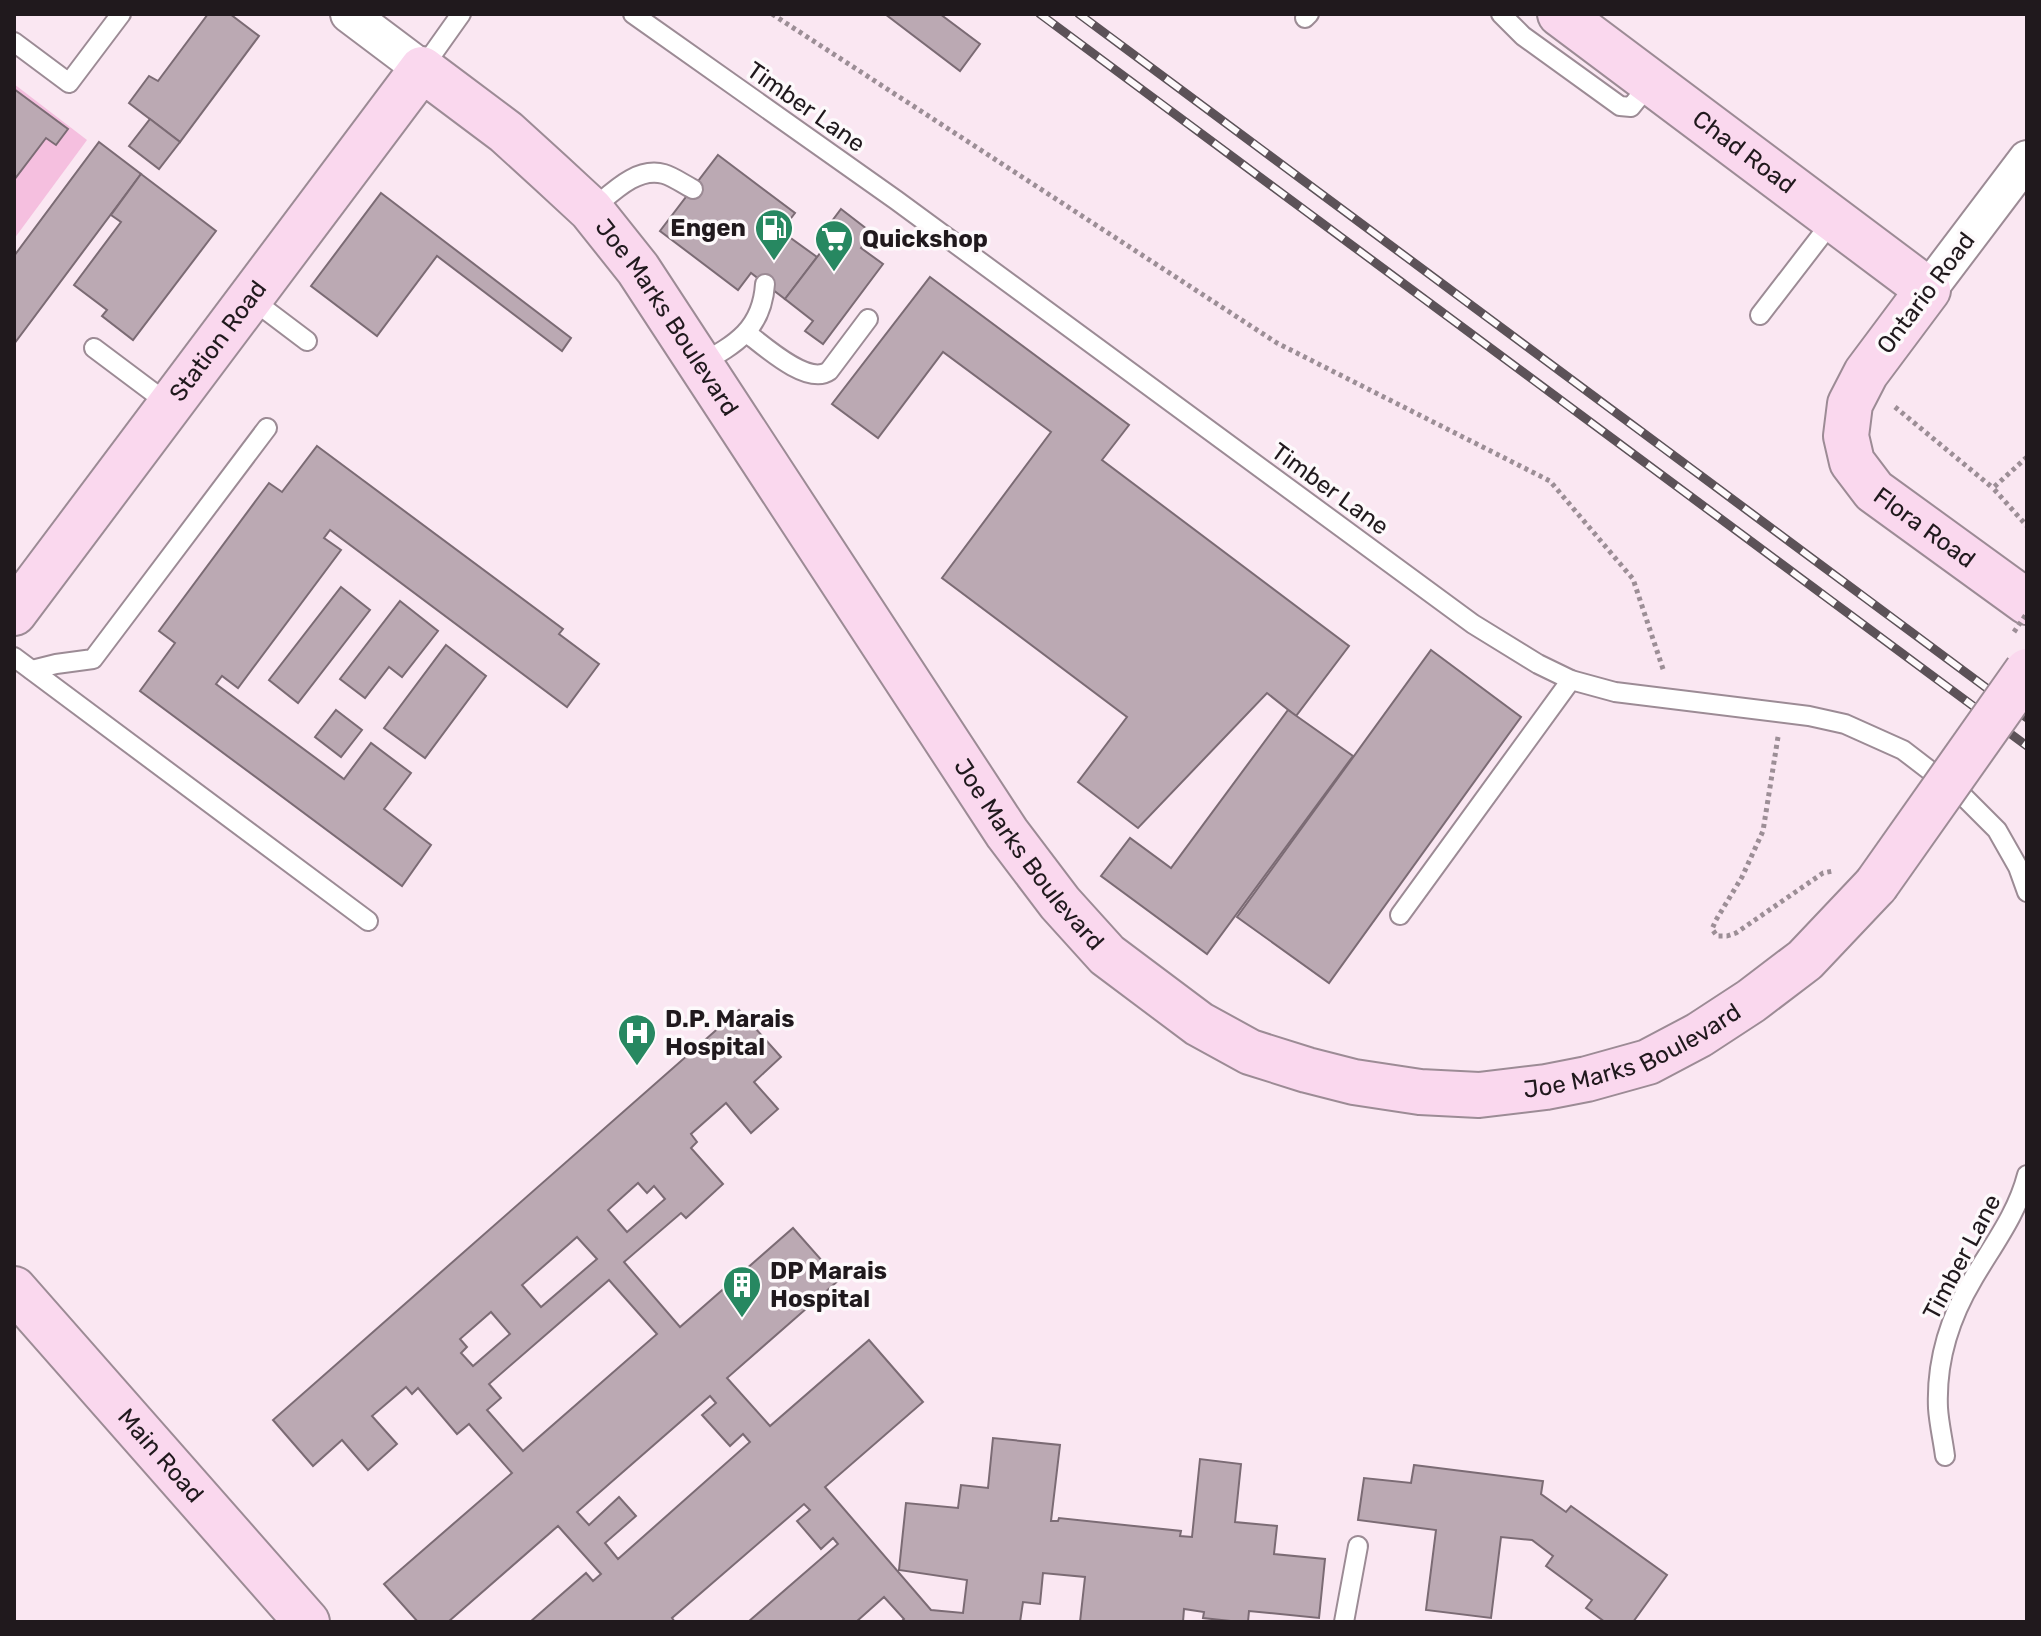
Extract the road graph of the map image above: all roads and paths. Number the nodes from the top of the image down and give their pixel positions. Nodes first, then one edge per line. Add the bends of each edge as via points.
1 (121, 14) edge
2 (349, 14) edge
3 (461, 14) edge
4 (633, 14) edge
5 (772, 14) edge
6 (1501, 14) edge
7 (1560, 14) edge
8 (14, 42) edge
9 (422, 69) junction
10 (1651, 82) junction
11 (2027, 159) edge
12 (693, 189) dead end
13 (591, 210) junction
14 (1834, 219) junction
15 (765, 284) dead end
16 (1928, 290) junction
17 (250, 298) junction
18 (1760, 315) dead end
19 (868, 319) dead end
20 (747, 333) junction
21 (307, 341) dead end
22 (94, 348) dead end
23 (700, 364) junction
24 (1890, 403) dead end
25 (170, 405) junction
26 (267, 428) dead end
27 (1846, 436) joint
28 (2027, 457) edge
29 (1993, 488) junction
30 (2027, 526) edge
31 (24, 593) edge
32 (2027, 602) edge
33 (14, 657) edge
34 (32, 670) junction
35 (2027, 671) edge
36 (1571, 680) junction
37 (1673, 700) junction
38 (1781, 713) junction
39 (1834, 871) dead end
40 (2027, 892) edge
41 (1400, 915) dead end
42 (368, 921) dead end
43 (2027, 1175) edge
44 (14, 1289) edge
45 (1945, 1456) dead end
46 (1358, 1546) dead end
47 (307, 1622) edge
48 (1344, 1622) edge

1 - 8 lane via 69,83
2 - 9 street
3 - 9 lane
4 - 36 lane, Timber Lane via 896,200 1473,624
5 - 37 path via 1277,343 1550,481 1633,579
6 - 10 lane via 1620,106 1631,107
7 - 10 main road, Chad Road
9 - 13 main road, Joe Marks Boulevard via 506,132
9 - 17 main road, Station Road
10 - 14 main road, Chad Road
11 - 16 street, Ontario Road
12 - 13 lane via 668,175 639,174
13 - 23 main road, Joe Marks Boulevard via 638,269
14 - 16 main road, Chad Road
14 - 18 lane
15 - 20 lane via 764,302
16 - 27 main road, Ontario Road via 1862,379 1850,404
17 - 21 lane
17 - 25 main road, Station Road
19 - 20 lane via 823,376 789,365
20 - 23 lane
22 - 25 lane
23 - 35 main road, Joe Marks Boulevard, bridge via 1007,833 1107,955 1199,1024 1250,1052 1354,1082 1479,1095 1546,1087 1648,1062 1699,1035 1805,960 1876,885
24 - 29 path
25 - 31 main road, Station Road
26 - 34 lane via 93,659
27 - 32 main road, Flora Road via 1852,462 1874,491
28 - 29 path
29 - 30 path
33 - 34 lane
34 - 42 lane
36 - 37 lane, Timber Lane
36 - 41 lane
37 - 38 lane, Timber Lane
38 - 39 path via 1763,831 1712,929 1717,936 1736,933 1823,873
38 - 40 lane, Timber Lane via 1845,724 1903,750 1997,830
43 - 45 lane, Timber Lane via 2009,1220 1946,1334 1938,1410
44 - 47 main road, Main Road
46 - 48 lane

